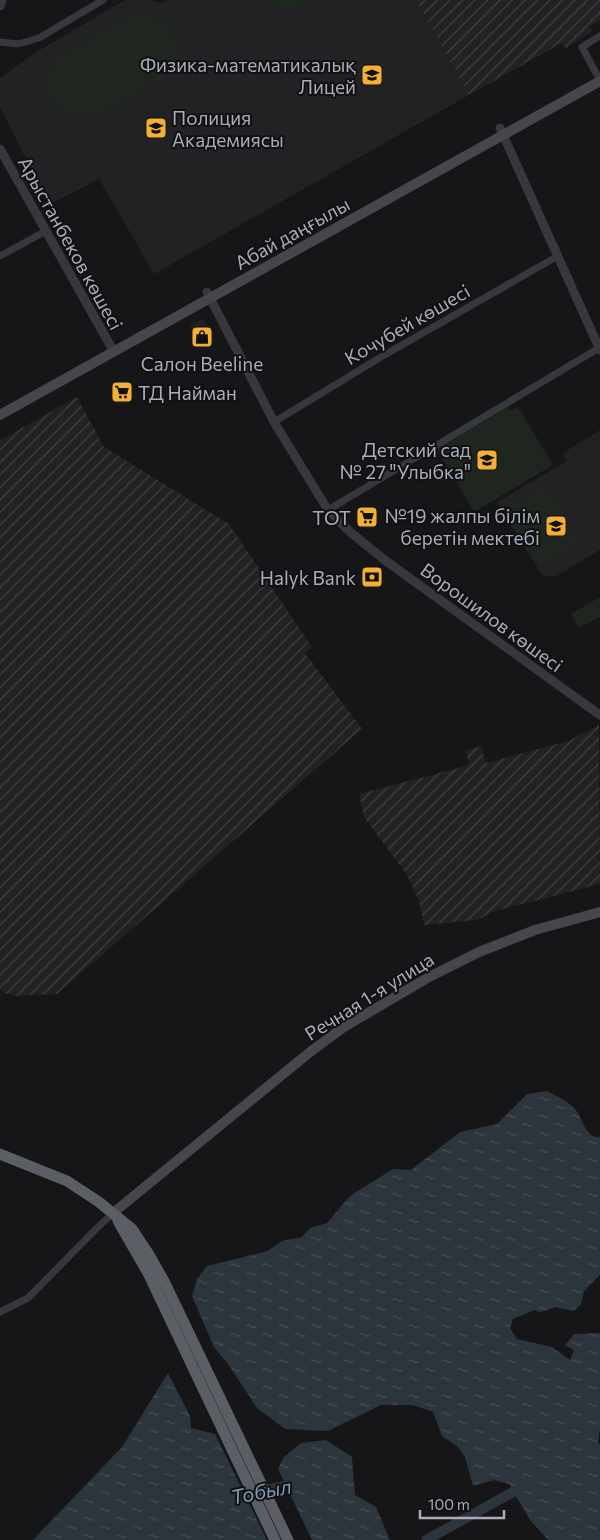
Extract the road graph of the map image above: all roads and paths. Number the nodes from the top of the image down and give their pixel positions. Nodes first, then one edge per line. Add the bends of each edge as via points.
1 (2, 0) edge
2 (103, 0) edge
3 (0, 6) edge
4 (600, 36) edge
5 (0, 42) edge
6 (599, 76) edge
7 (502, 131) junction
8 (0, 149) edge
9 (46, 230) junction
10 (0, 256) edge
11 (558, 256) junction
12 (209, 295) junction
13 (112, 349) junction
14 (600, 349) edge
15 (0, 407) edge
16 (0, 415) edge
17 (274, 422) junction
18 (328, 510) junction
19 (600, 715) edge
20 (600, 912) edge
21 (0, 1154) edge
22 (113, 1214) junction
23 (0, 1312) edge
24 (218, 1409) junction
25 (275, 1540) edge
26 (288, 1540) edge

1 - 3 street
2 - 5 street via 39,38 18,44
4 - 6 street via 582,47
6 - 7 main road, Абай даңғылы
7 - 11 street
7 - 12 main road, Абай даңғылы
8 - 9 street, Арыстанбеков көшесі
9 - 10 street
9 - 13 street, Арыстанбеков көшесі
11 - 14 street
11 - 17 street, Кочубей көшесі
12 - 13 main road, Абай даңғылы
12 - 17 street, Ворошилов көшесі
13 - 15 main road, Абай даңғылы
13 - 16 main road, Абай даңғылы
14 - 18 street
17 - 18 street, Ворошилов көшесі
18 - 19 street, Ворошилов көшесі via 386,561
20 - 22 main road, Речная 1-я улица via 535,930 480,952 430,976 344,1027
21 - 22 highway via 67,1181
22 - 23 street via 28,1298
22 - 24 highway via 132,1230 165,1283
24 - 25 highway
24 - 26 highway

